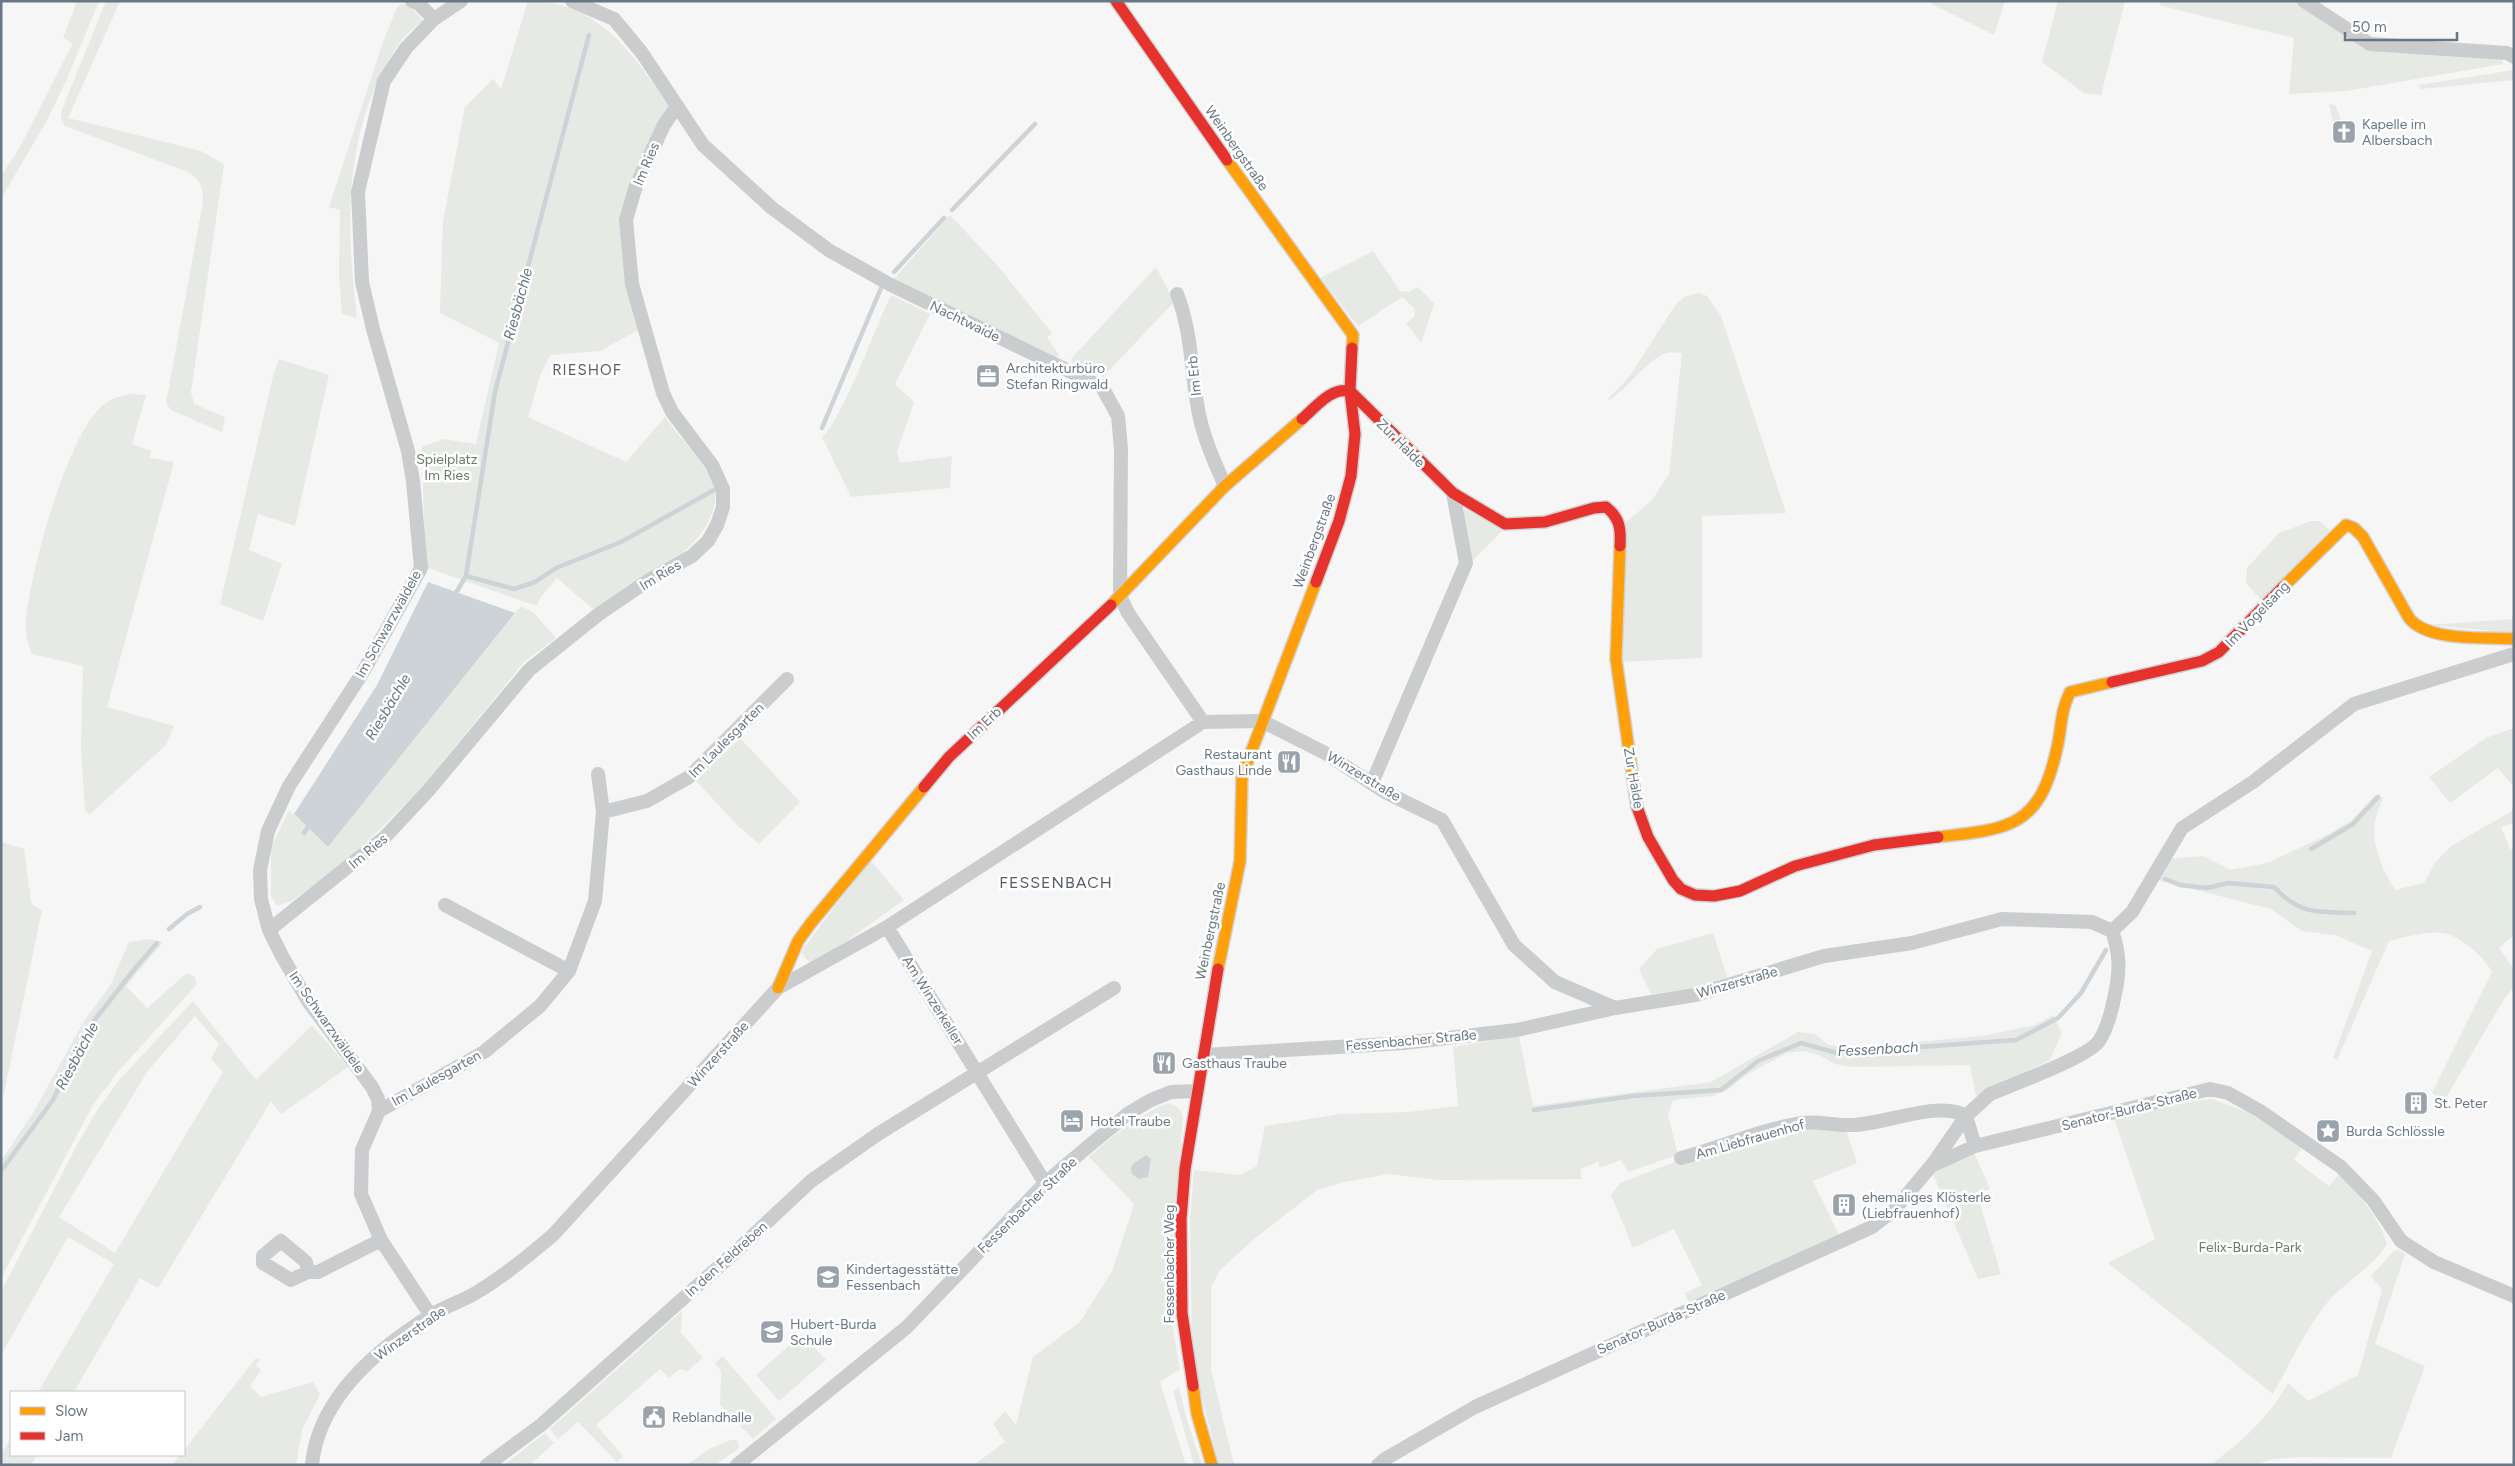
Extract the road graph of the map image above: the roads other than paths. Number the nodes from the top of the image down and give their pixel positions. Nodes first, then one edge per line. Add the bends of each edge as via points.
1 (412, 1) edge
2 (461, 1) edge
3 (572, 1) edge
4 (1116, 1) edge
5 (2304, 1) edge
6 (434, 19) junction
7 (2514, 57) edge
8 (677, 106) junction
9 (1177, 294) dead end
10 (1350, 391) junction
11 (1225, 486) junction
12 (1453, 493) junction
13 (1120, 596) junction
14 (2514, 639) edge
15 (2514, 654) edge
16 (787, 679) dead end
17 (1262, 721) junction
18 (1203, 722) junction
19 (598, 774) dead end
20 (1372, 783) junction
21 (603, 812) junction
22 (1990, 831) joint
23 (445, 905) dead end
24 (887, 926) junction
25 (269, 930) junction
26 (2112, 931) junction
27 (569, 971) junction
28 (778, 988) junction
29 (1114, 988) dead end
30 (1615, 1008) junction
31 (1204, 1055) junction
32 (978, 1073) junction
33 (1197, 1091) junction
34 (379, 1111) junction
35 (1966, 1116) junction
36 (1975, 1146) junction
37 (1681, 1158) dead end
38 (1931, 1166) junction
39 (1045, 1183) junction
40 (381, 1240) junction
41 (308, 1272) dead end
42 (2514, 1296) edge
43 (430, 1316) junction
44 (312, 1465) edge
45 (487, 1465) edge
46 (737, 1465) edge
47 (1212, 1465) edge
48 (1378, 1465) edge

1 - 6 street
2 - 6 street, Im Schwarzwäldele
3 - 8 street via 614,19 642,53
4 - 10 street, Weinbergstraße via 1353,335
5 - 7 street via 2370,44 2507,53
6 - 25 street, Im Schwarzwäldele via 406,48 384,81 358,192 362,282 408,451 421,568 363,672 289,786 268,831 260,870 261,899
8 - 13 street, Nachtwaide via 703,145 772,208 830,251 891,285 1102,387 1118,416
8 - 25 street, Im Ries via 649,157 626,220 632,284 663,393 672,412 712,465 723,489 717,525 708,541 692,556 598,614 529,670 428,791 385,837
9 - 11 street, Im Erb via 1186,317 1197,405 1208,446
10 - 11 street, Im Erb via 1341,389 1329,395
10 - 12 street, Zur Halde
10 - 17 street, Weinbergstraße via 1355,434 1351,476 1339,521
11 - 13 street, Im Erb
12 - 20 street via 1466,563
12 - 22 street, Zur Halde via 1505,524 1545,522 1594,508 1606,507 1614,513 1621,527 1616,659 1637,807 1648,837 1681,889 1695,895 1714,896 1740,891 1796,866 1874,845
13 - 18 street via 1128,613
13 - 28 street, Im Erb via 942,764 810,923
14 - 22 street, Im Vogelsang via 2435,634 2423,630 2410,620 2368,543 2354,526 2346,525 2219,652 2202,661 2070,692 2062,709 2057,748 2040,798 2023,818
15 - 26 street via 2354,704 2253,782 2182,828 2132,912
16 - 21 street, Im Laulesgarten via 689,777 648,801
17 - 18 street, Winzerstraße
17 - 20 street, Winzerstraße via 1325,752
17 - 31 street, Weinbergstraße via 1242,776 1240,861 1214,987
18 - 24 street, Winzerstraße
19 - 21 street, Im Laulesgarten
20 - 30 street, Winzerstraße via 1442,820 1514,945 1555,982
21 - 27 street, Im Laulesgarten via 595,900
23 - 27 street
24 - 28 street, Winzerstraße
24 - 32 street, Am Winzerkeller
25 - 34 street, Im Schwarzwäldele via 308,1001 372,1087
26 - 30 street, Winzerstraße via 2092,922 2002,919 1912,943 1824,956 1695,995
26 - 35 street via 2118,947 2119,974 2112,1013 2099,1043 2080,1055 1990,1094
27 - 34 street, Im Laulesgarten via 540,1006 484,1052
28 - 43 street, Winzerstraße via 553,1235 515,1267 474,1294
29 - 32 street
30 - 31 street, Fessenbacher Straße via 1517,1030 1432,1041
31 - 33 street, Weinbergstraße
32 - 39 street, Am Winzerkeller
32 - 45 street, In den Feldreben via 878,1134 811,1181 541,1424
33 - 39 street, Fessenbacher Straße via 1171,1092 1129,1113
33 - 47 street, Fessenbacher Weg via 1182,1219 1182,1313 1197,1414
34 - 40 street, Im Laulesgarten via 362,1150 361,1194
35 - 36 street
35 - 37 street, Am Liebfrauenhof via 1957,1111 1848,1126 1800,1123
35 - 38 street, Senator-Burda-Straße
36 - 38 street, Senator-Burda-Straße
36 - 42 street, Senator-Burda-Straße via 2210,1089 2228,1093 2260,1111 2340,1167 2373,1200 2401,1241 2434,1262
38 - 48 street, Senator-Burda-Straße via 1894,1210 1872,1227 1474,1407
39 - 46 street, Fessenbacher Straße via 907,1327
40 - 41 street via 318,1272
40 - 43 street, Im Laulesgarten
43 - 44 street, Winzerstraße via 378,1353 334,1400 314,1445

